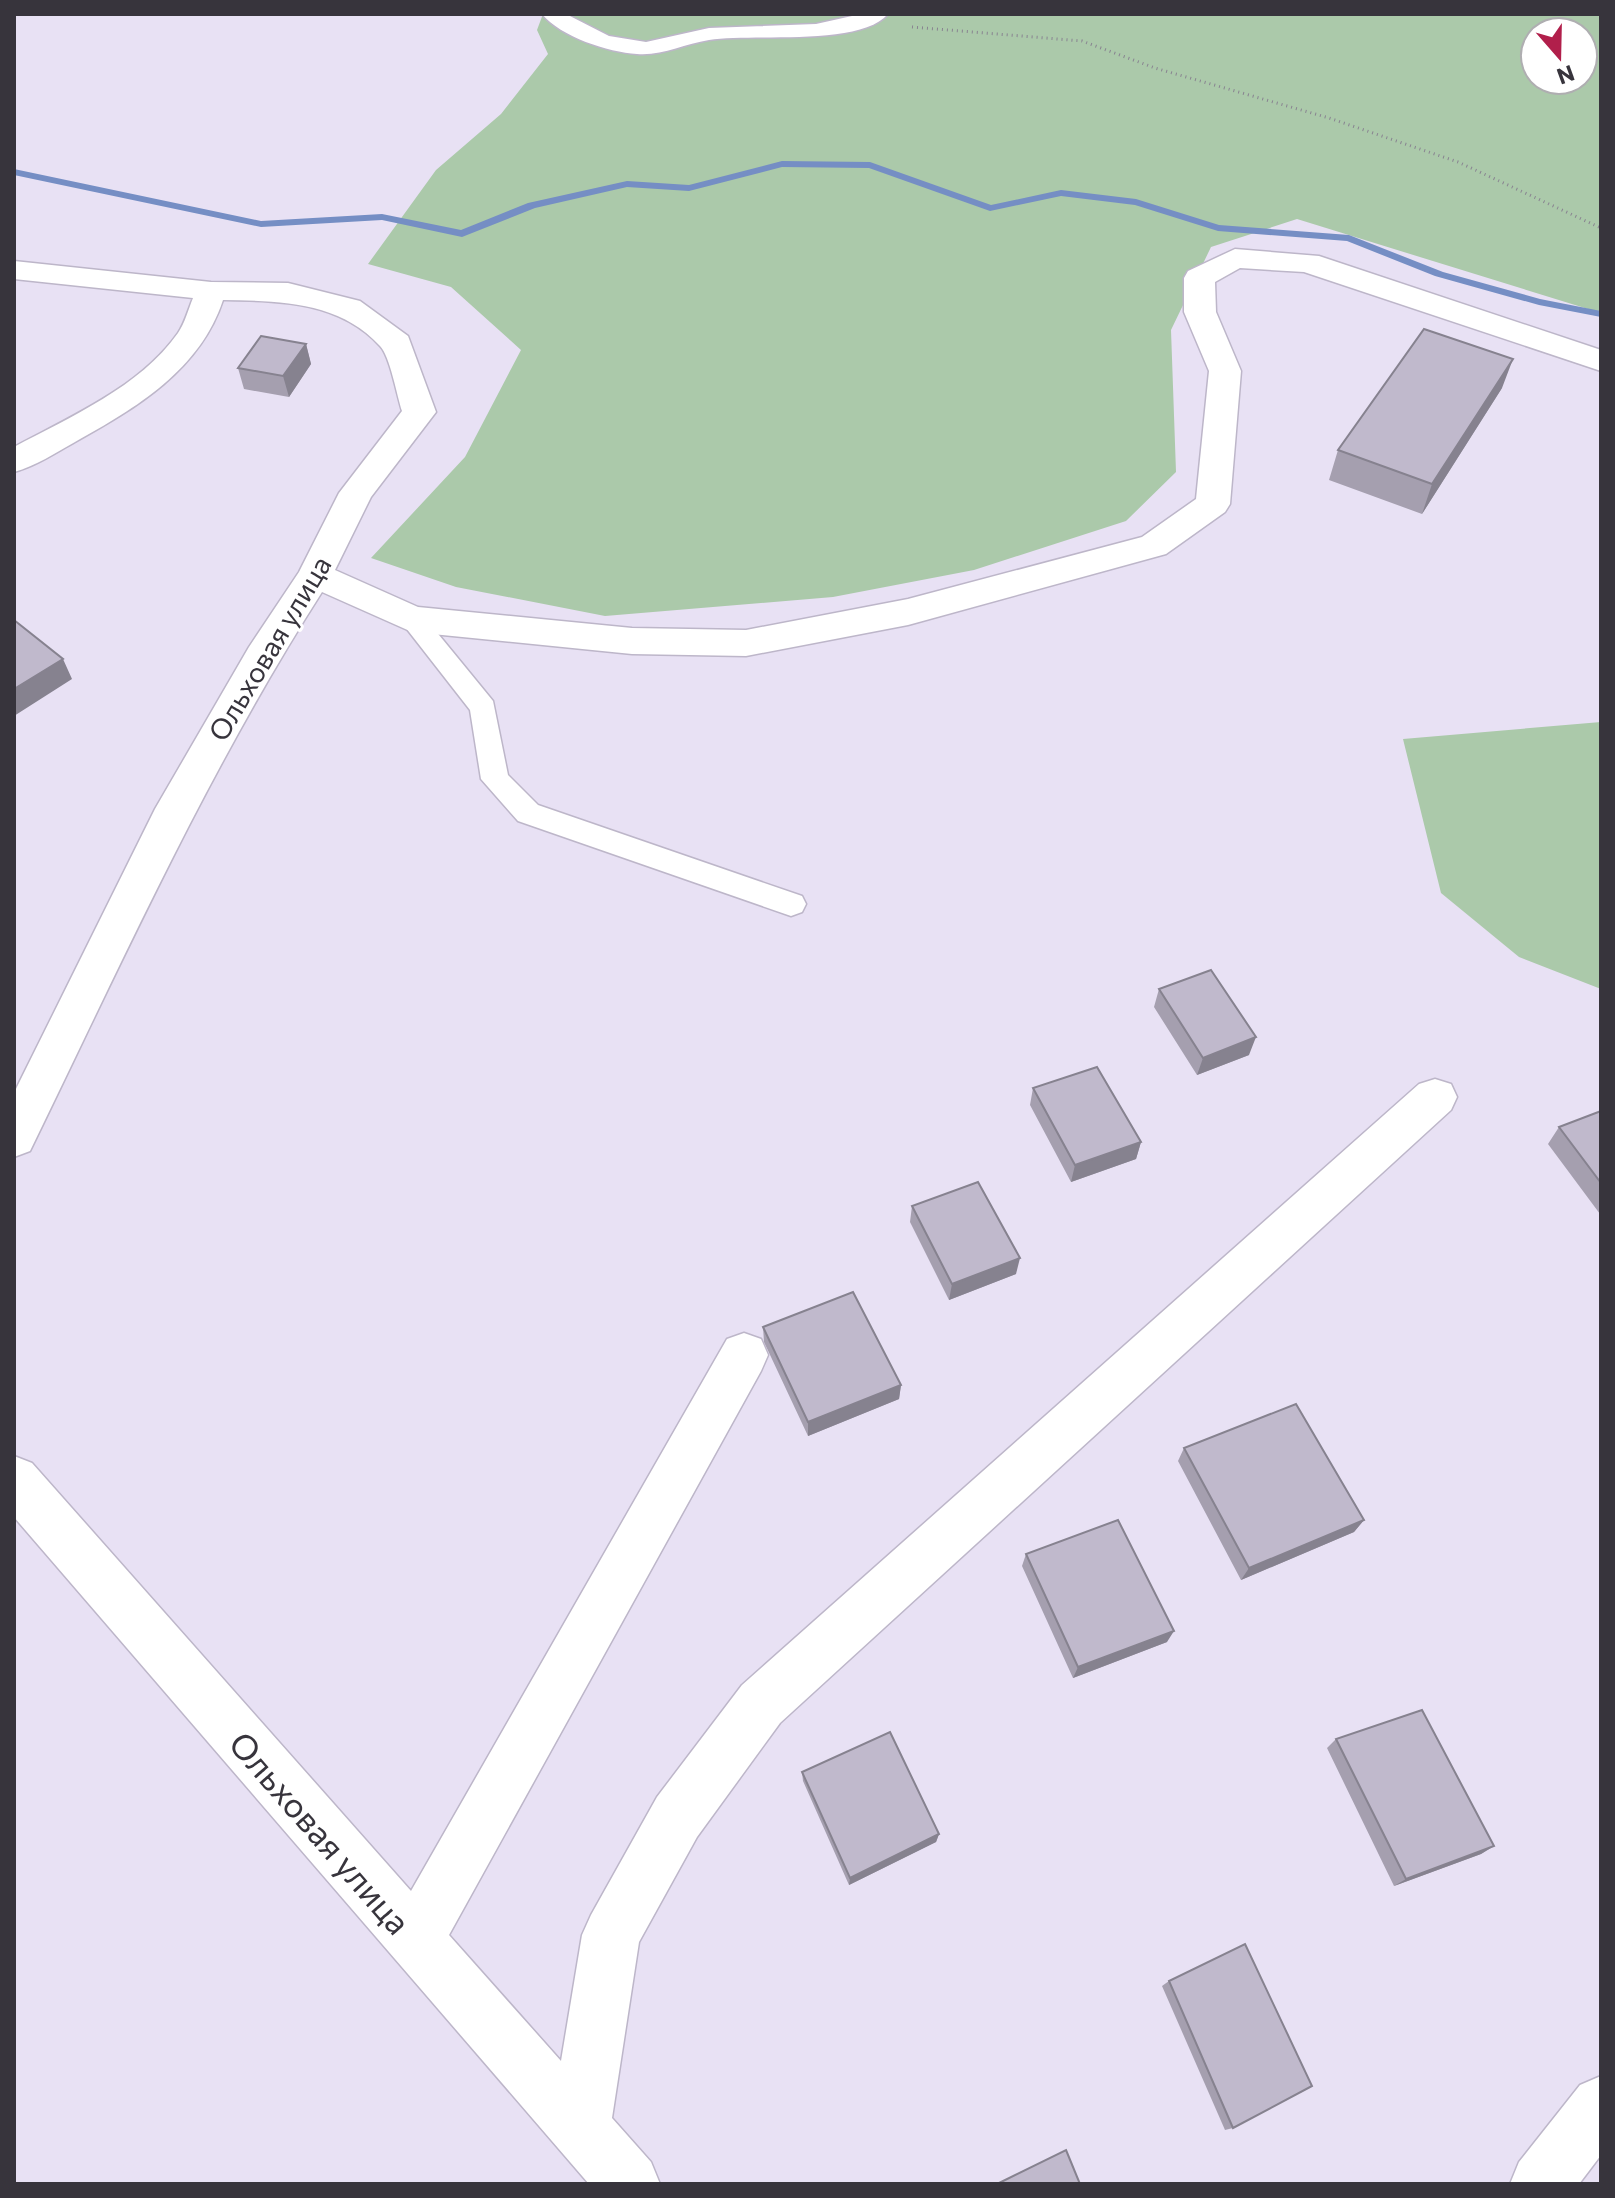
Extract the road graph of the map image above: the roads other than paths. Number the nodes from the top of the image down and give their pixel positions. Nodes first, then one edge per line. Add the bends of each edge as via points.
1 (552, 14) edge
2 (870, 18) edge
3 (14, 270) edge
4 (211, 291) junction
5 (1601, 361) edge
6 (14, 461) edge
7 (315, 575) junction
8 (412, 619) junction
9 (791, 904) dead end
10 (1435, 1097) dead end
11 (14, 1138) edge
12 (744, 1355) dead end
13 (14, 1480) edge
14 (415, 1940) junction
15 (1601, 2106) edge
16 (580, 2128) junction
17 (629, 2184) edge
18 (1541, 2184) edge

1 - 2 lane via 599,42 638,48 709,34 841,29
3 - 4 street
4 - 6 street via 193,336 153,376
4 - 7 street, Ольховая улица via 288,292 349,308 397,343 419,412 356,493
5 - 8 street via 1308,263 1235,258 1199,278 1200,312 1225,371 1213,504 1154,546 908,612 746,643 632,641
7 - 8 street
7 - 11 street, Ольховая улица via 175,809
8 - 9 lane via 483,708 495,779 528,813
10 - 16 street via 761,1704 677,1817 611,1935
12 - 14 street
13 - 14 street, Ольховая улица
14 - 16 street, Ольховая улица
15 - 18 street
16 - 17 street, Ольховая улица

